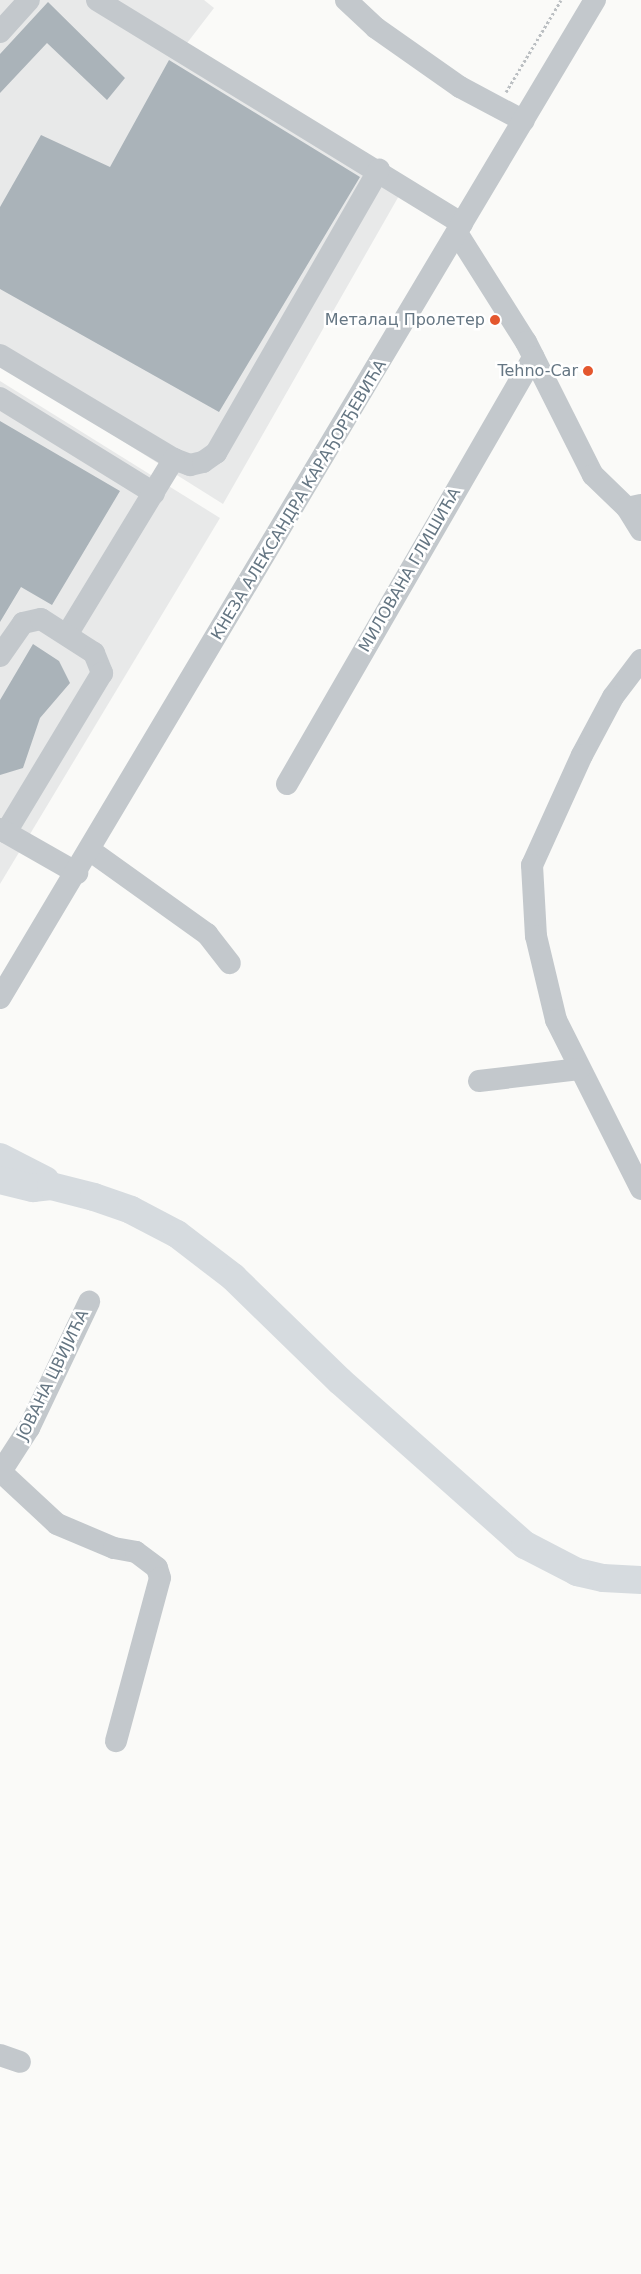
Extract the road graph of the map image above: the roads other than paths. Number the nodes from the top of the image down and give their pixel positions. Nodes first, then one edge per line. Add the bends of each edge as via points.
1 (29, 0) edge
2 (97, 0) edge
3 (346, 0) edge
4 (595, 0) edge
5 (0, 32) edge
6 (524, 121) junction
7 (379, 170) junction
8 (460, 228) junction
9 (0, 354) edge
10 (534, 357) junction
11 (0, 398) edge
12 (174, 459) junction
13 (154, 493) junction
14 (634, 506) edge
15 (641, 530) edge
16 (68, 633) junction
17 (0, 656) edge
18 (641, 660) edge
19 (287, 784) dead end
20 (3, 830) edge
21 (91, 851) junction
22 (77, 874) junction
23 (230, 963) dead end
24 (0, 998) edge
25 (579, 1069) junction
26 (479, 1080) dead end
27 (0, 1157) edge
28 (0, 1180) edge
29 (51, 1186) junction
30 (641, 1190) edge
31 (89, 1302) dead end
32 (0, 1472) edge
33 (641, 1580) edge
34 (116, 1741) dead end

1 - 5 street
2 - 7 street
3 - 6 street via 376,28 460,87
4 - 6 street, КНЕЗА АЛЕКСАНДРА КАРАЂОРЂЕВИЋА
6 - 8 street, КНЕЗА АЛЕКСАНДРА КАРАЂОРЂЕВИЋА
7 - 8 street
7 - 12 street via 216,453 196,464
8 - 10 street
8 - 21 street, КНЕЗА АЛЕКСАНДРА КАРАЂОРЂЕВИЋА
9 - 12 street
10 - 14 street via 593,475
10 - 19 street, МИЛОВАНА ГЛИШИЋА
11 - 13 street
12 - 13 street
13 - 16 street
14 - 15 street
16 - 17 street via 41,619 30,620 17,629
16 - 20 street via 99,659 100,680
18 - 25 street via 613,697 586,746 532,865 536,936 556,1020
20 - 22 street
21 - 22 street, КНЕЗА АЛЕКСАНДРА КАРАЂОРЂЕВИЋА
21 - 23 street via 207,934
22 - 24 street, КНЕЗА АЛЕКСАНДРА КАРАЂОРЂЕВИЋА
25 - 26 street
25 - 30 street
27 - 29 main road
28 - 29 main road via 33,1188
29 - 33 main road via 131,1210 213,1259 340,1381 525,1545 577,1572 603,1578
31 - 32 street, ЈОВАНА ЦВИЈИЋА via 29,1428
32 - 34 street via 57,1524 114,1548 136,1552 157,1568 160,1578

